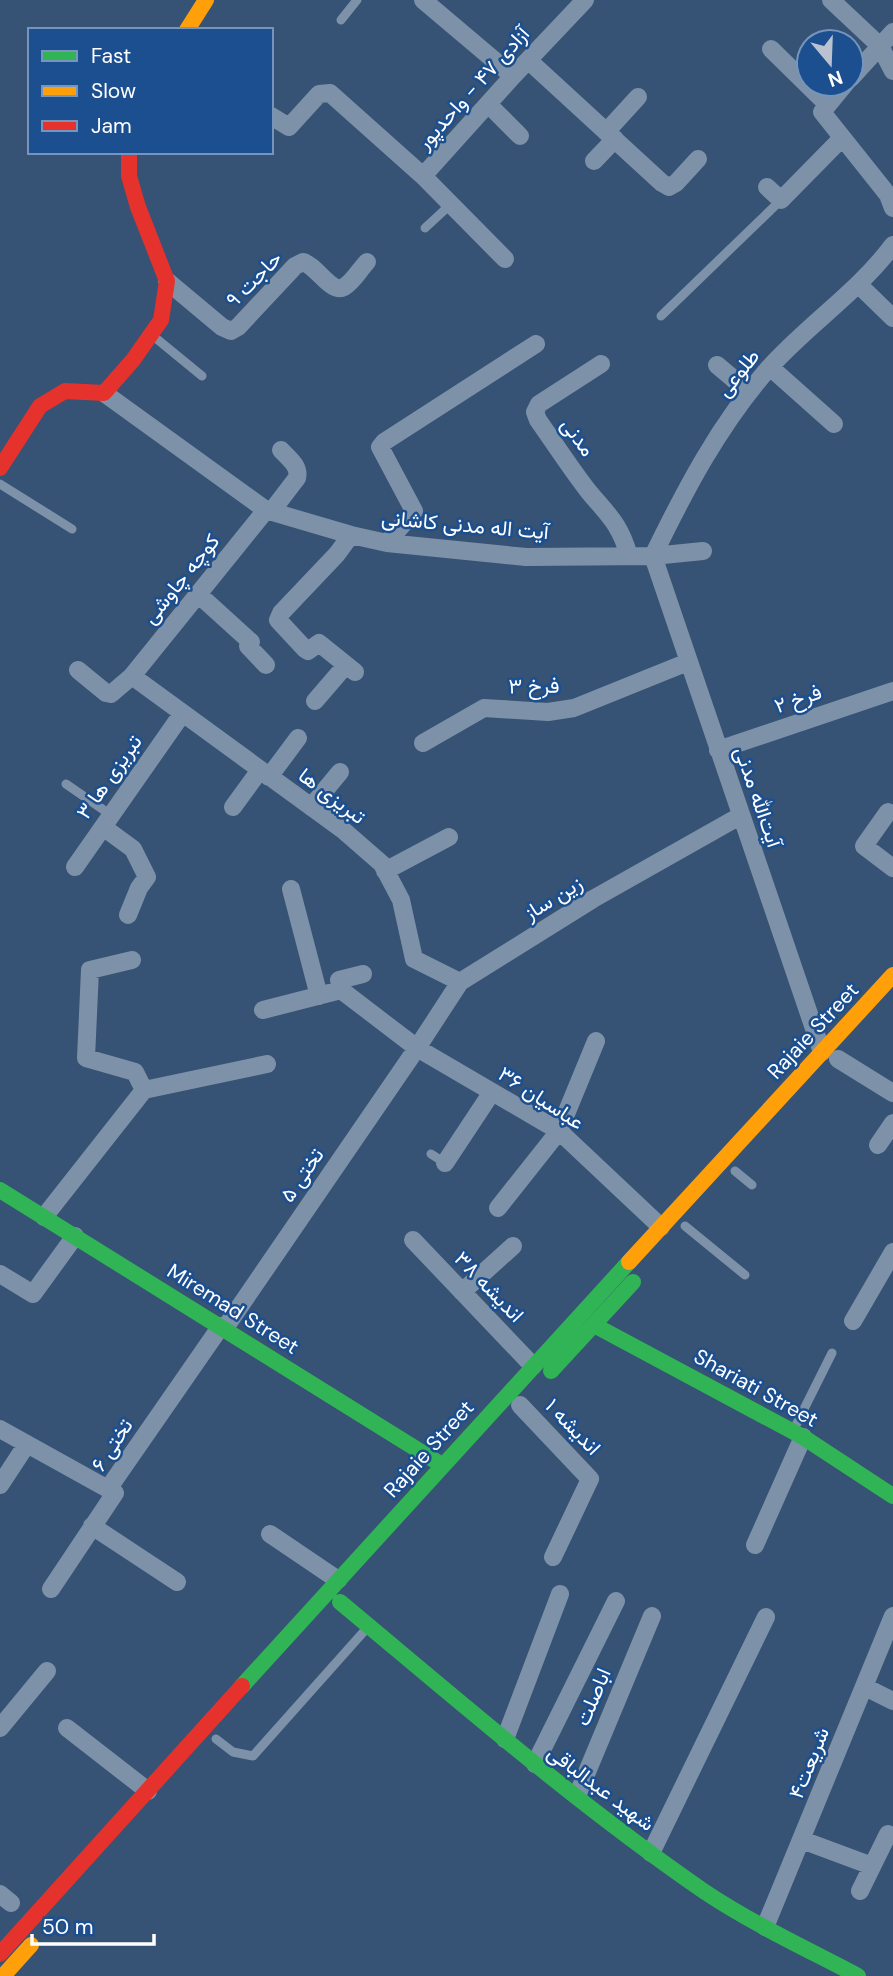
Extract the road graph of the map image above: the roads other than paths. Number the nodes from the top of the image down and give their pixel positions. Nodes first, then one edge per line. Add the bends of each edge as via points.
1 (206, 0) edge
2 (357, 0) edge
3 (423, 0) edge
4 (831, 0) edge
5 (577, 2) edge
6 (341, 20) dead end
7 (188, 28) edge
8 (893, 32) edge
9 (880, 46) junction
10 (771, 49) dead end
11 (528, 60) junction
12 (865, 63) edge
13 (893, 71) edge
14 (513, 76) junction
15 (638, 97) dead end
16 (832, 98) edge
17 (488, 104) junction
18 (827, 104) junction
19 (273, 117) edge
20 (520, 136) dead end
21 (610, 136) junction
22 (842, 138) junction
23 (130, 154) edge
24 (698, 159) dead end
25 (594, 161) dead end
26 (423, 176) junction
27 (767, 187) dead end
28 (891, 198) edge
29 (781, 200) junction
30 (451, 204) junction
31 (425, 228) dead end
32 (893, 246) edge
33 (505, 259) dead end
34 (367, 262) dead end
35 (167, 281) junction
36 (858, 284) junction
37 (661, 316) dead end
38 (893, 318) edge
39 (151, 335) junction
40 (536, 344) dead end
41 (601, 364) dead end
42 (717, 365) dead end
43 (770, 367) junction
44 (202, 376) dead end
45 (749, 392) junction
46 (104, 393) junction
47 (834, 424) dead end
48 (281, 450) dead end
49 (0, 468) edge
50 (0, 484) edge
51 (269, 511) junction
52 (72, 529) dead end
53 (351, 535) junction
54 (387, 544) junction
55 (704, 551) dead end
56 (629, 556) junction
57 (653, 556) junction
58 (198, 594) junction
59 (688, 662) junction
60 (266, 664) dead end
61 (78, 670) dead end
62 (132, 676) junction
63 (893, 691) edge
64 (315, 701) dead end
65 (181, 714) junction
66 (298, 738) dead end
67 (423, 743) dead end
68 (718, 750) junction
69 (340, 772) dead end
70 (265, 774) junction
71 (66, 784) dead end
72 (233, 807) dead end
73 (311, 807) junction
74 (888, 813) dead end
75 (740, 816) junction
76 (107, 821) junction
77 (449, 838) dead end
78 (75, 867) dead end
79 (893, 867) edge
80 (385, 871) junction
81 (291, 889) dead end
82 (128, 915) dead end
83 (132, 960) dead end
84 (363, 974) dead end
85 (893, 975) edge
86 (460, 982) junction
87 (341, 990) junction
88 (319, 996) junction
89 (893, 998) edge
90 (263, 1010) dead end
91 (596, 1041) dead end
92 (417, 1048) junction
93 (830, 1060) junction
94 (267, 1065) dead end
95 (144, 1090) junction
96 (492, 1092) junction
97 (893, 1093) edge
98 (893, 1123) edge
99 (559, 1131) junction
100 (878, 1145) dead end
101 (438, 1158) dead end
102 (736, 1171) dead end
103 (752, 1185) dead end
104 (0, 1190) edge
105 (498, 1208) dead end
106 (44, 1217) junction
107 (679, 1226) junction
108 (75, 1236) junction
109 (413, 1240) dead end
110 (513, 1246) dead end
111 (893, 1252) edge
112 (649, 1266) dead end
113 (0, 1274) edge
114 (745, 1275) dead end
115 (462, 1292) junction
116 (853, 1321) dead end
117 (594, 1325) junction
118 (223, 1327) junction
119 (832, 1353) dead end
120 (533, 1366) junction
121 (520, 1405) junction
122 (0, 1429) edge
123 (798, 1434) junction
124 (27, 1444) junction
125 (442, 1465) junction
126 (0, 1485) edge
127 (108, 1489) junction
128 (893, 1496) edge
129 (92, 1526) junction
130 (270, 1534) dead end
131 (755, 1545) dead end
132 (553, 1558) dead end
133 (338, 1580) junction
134 (177, 1581) dead end
135 (51, 1588) dead end
136 (560, 1594) dead end
137 (616, 1601) dead end
138 (335, 1607) joint
139 (652, 1616) dead end
140 (893, 1616) edge
141 (766, 1617) dead end
142 (369, 1626) junction
143 (47, 1671) dead end
144 (865, 1687) junction
145 (893, 1701) edge
146 (0, 1728) edge
147 (67, 1728) dead end
148 (505, 1739) junction
149 (216, 1740) dead end
150 (535, 1764) junction
151 (148, 1791) junction
152 (577, 1796) junction
153 (888, 1834) dead end
154 (802, 1840) junction
155 (652, 1853) junction
156 (872, 1866) junction
157 (860, 1891) dead end
158 (765, 1927) junction
159 (40, 1935) dead end
160 (0, 1954) edge
161 (3, 1976) edge
162 (858, 1976) edge

1 - 7 street
2 - 6 lane
3 - 14 street
4 - 9 street
5 - 11 street, آزادی ۴۷ - واحدپور
8 - 9 street
9 - 12 street
9 - 13 street
10 - 18 street
11 - 14 street, آزادی ۴۷ - واحدپور
11 - 21 street
14 - 17 street, آزادی ۴۷ - واحدپور
15 - 21 street
16 - 18 street
17 - 20 street
17 - 26 street, آزادی ۴۷ - واحدپور
18 - 22 street via 822,112
19 - 26 street via 289,127 319,94 330,93
21 - 24 street via 669,187
21 - 25 street
22 - 28 street
22 - 29 street
23 - 35 street via 138,207
26 - 30 street
27 - 29 street
29 - 37 lane
30 - 31 lane
30 - 33 street
32 - 36 street, طلوعی
34 - 35 street, حاجت ۹ via 340,289 303,262 231,331
35 - 39 street via 161,320
36 - 38 street
36 - 43 street, طلوعی
39 - 44 lane
39 - 46 street
40 - 54 street via 380,447 414,511
41 - 56 street, مدنی via 539,404 535,412 614,520
42 - 45 street
43 - 45 street, طلوعی
43 - 47 street
45 - 57 street, طلوعی via 686,488
46 - 49 street via 65,391 40,406
46 - 51 street, آیت اله مدنی کاشانی
48 - 51 street, کوچه چاوشی via 296,466 297,478
50 - 52 lane
51 - 53 street, آیت اله مدنی کاشانی
51 - 58 street, کوچه چاوشی
53 - 54 street, آیت اله مدنی کاشانی
53 - 64 street via 344,560 278,620 305,649 319,643 351,669
54 - 56 street, آیت اله مدنی کاشانی via 526,557
55 - 57 street, آیت اله مدنی کاشانی
56 - 57 street, آیت اله مدنی کاشانی
57 - 59 street, آیت‌الله مدنی
58 - 60 street via 251,642 248,646
58 - 62 street, کوچه چاوشی
59 - 67 street, فرخ ۳ via 574,708 548,712 484,708
59 - 68 street, آیت‌الله مدنی
61 - 62 street via 111,694
62 - 65 street, تبریزی ها
63 - 68 street, فرخ ۲
65 - 70 street, تبریزی ها
65 - 76 street, تبریزی ها ۳
66 - 70 street
68 - 75 street, آیت‌الله مدنی
69 - 73 street
70 - 72 street
70 - 73 street, تبریزی ها
71 - 76 lane
73 - 80 street, تبریزی ها via 343,830
74 - 79 street via 864,846
75 - 86 street, زین ساز via 593,899
75 - 93 street, آیت‌الله مدنی
76 - 78 street, تبریزی ها ۳
76 - 82 street via 133,849 147,877
77 - 80 street
80 - 86 street, تبریزی ها via 401,900 414,959
81 - 88 street
83 - 95 street via 90,970 86,1058 135,1072
84 - 87 street via 339,981
85 - 93 street, Rajaie Street
86 - 92 street, زین ساز
87 - 88 street
87 - 92 street, عباسیان ۳۶
88 - 90 street
89 - 93 street, Rajaie Street
91 - 99 street
92 - 96 street, عباسیان ۳۶
92 - 118 street, تختی ۵
93 - 97 street
93 - 107 street, Rajaie Street
94 - 95 street
95 - 106 street
96 - 99 street, عباسیان ۳۶
96 - 101 street
98 - 100 street
99 - 105 street
99 - 107 street, عباسیان ۳۶
102 - 103 lane
104 - 106 street, Miremad Street
106 - 108 street, Miremad Street
107 - 114 lane
107 - 120 street, Rajaie Street
108 - 113 street via 33,1294
108 - 118 street, Miremad Street
109 - 115 street, اندیشه ۳۸
110 - 115 street
111 - 116 street
112 - 117 street, Rajaie Street
115 - 120 street, اندیشه ۳۸
117 - 121 street, Rajaie Street
117 - 123 street, Shariati Street
118 - 125 street, Miremad Street
118 - 127 street, تختی ۶
119 - 123 lane
120 - 125 street, Rajaie Street
121 - 132 street, اندیشه ۱ via 590,1479
121 - 138 street, Rajaie Street
122 - 124 street
123 - 128 street, Shariati Street
123 - 131 street
124 - 126 street
124 - 127 street
125 - 133 street, Rajaie Street
127 - 129 street, تختی ۶ via 115,1493
129 - 134 street
129 - 135 street, تختی ۶
130 - 133 street
133 - 151 street, Rajaie Street
136 - 148 street
137 - 150 street
138 - 142 street, شهید عبدالباقی
139 - 152 street, اباصلت
140 - 144 street, شریعت۴
141 - 155 street
142 - 148 street, شهید عبدالباقی
142 - 149 lane via 253,1756 233,1752
143 - 146 street
144 - 145 street
144 - 154 street, شریعت۴
147 - 151 street
148 - 150 street, شهید عبدالباقی
150 - 152 street, شهید عبدالباقی
151 - 160 street, Rajaie Street
152 - 155 street, شهید عبدالباقی
153 - 156 street
154 - 156 street
154 - 158 street, شریعت۴
155 - 158 street, شهید عبدالباقی
156 - 157 street
158 - 162 street, شهید عبدالباقی
159 - 161 street

